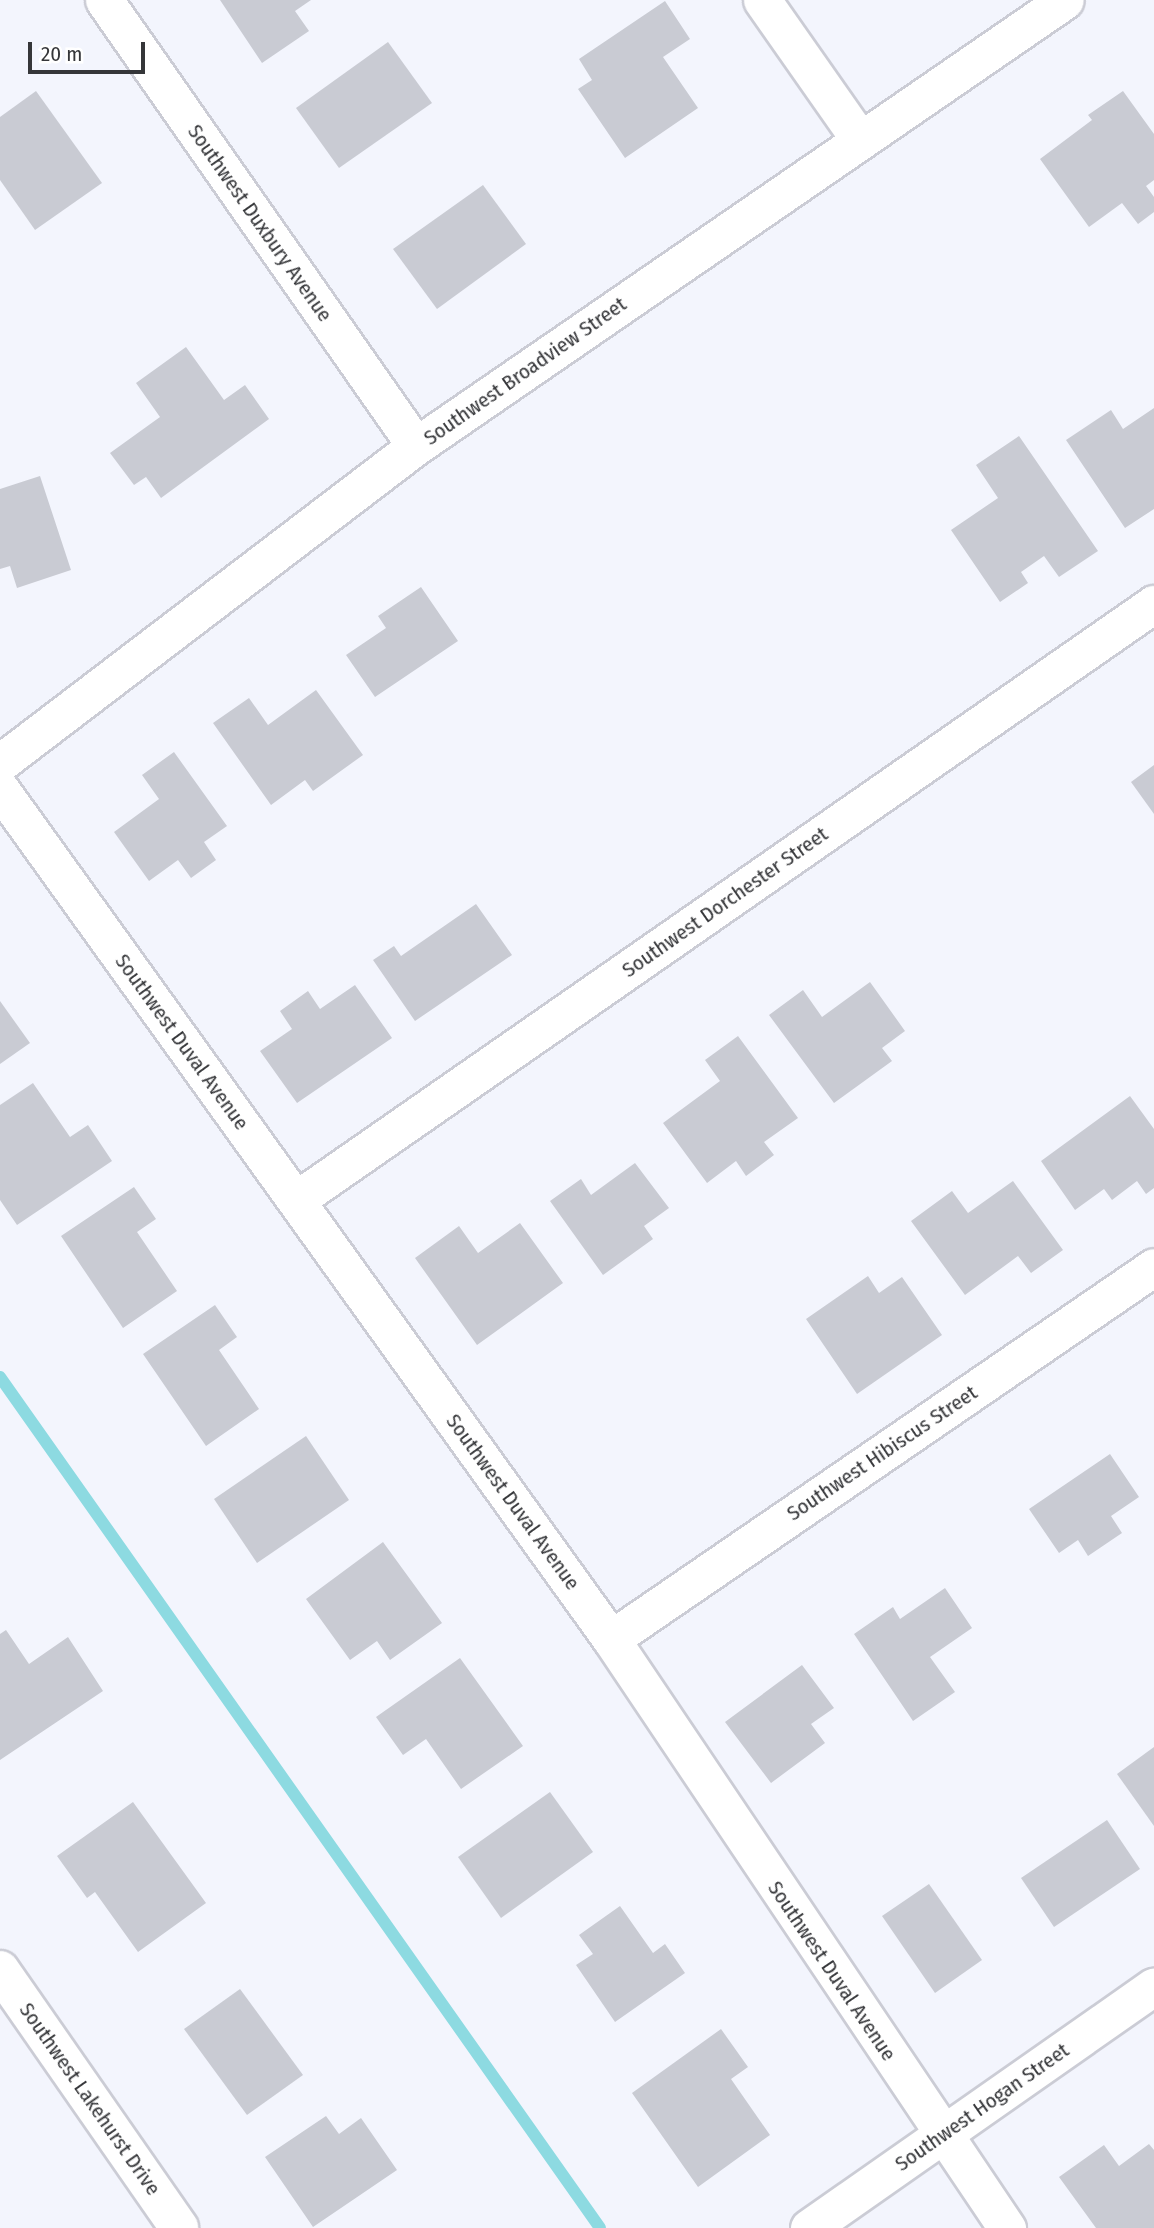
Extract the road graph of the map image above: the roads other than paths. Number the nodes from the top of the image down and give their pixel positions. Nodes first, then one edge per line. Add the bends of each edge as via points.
1 (104, 0) edge
2 (762, 0) edge
3 (1065, 0) edge
4 (860, 140) junction
5 (416, 446) junction
6 (1154, 604) edge
7 (0, 763) edge
8 (0, 789) edge
9 (296, 1200) junction
10 (1154, 1268) edge
11 (611, 1639) junction
12 (0, 1970) edge
13 (1154, 1986) edge
14 (943, 2136) junction
15 (179, 2228) edge
16 (809, 2228) edge
17 (1007, 2228) edge

1 - 5 street, Southwest Duxbury Avenue
2 - 4 street
3 - 4 street, Southwest Broadview Street
4 - 5 street, Southwest Broadview Street
5 - 7 street, Southwest Broadview Street
6 - 9 street, Southwest Dorchester Street
8 - 9 street, Southwest Duval Avenue
9 - 11 street, Southwest Duval Avenue
10 - 11 street, Southwest Hibiscus Street
11 - 14 street, Southwest Duval Avenue
12 - 15 street, Southwest Lakehurst Drive
13 - 14 street, Southwest Hogan Street
14 - 16 street, Southwest Hogan Street
14 - 17 street, Southwest Duval Avenue

